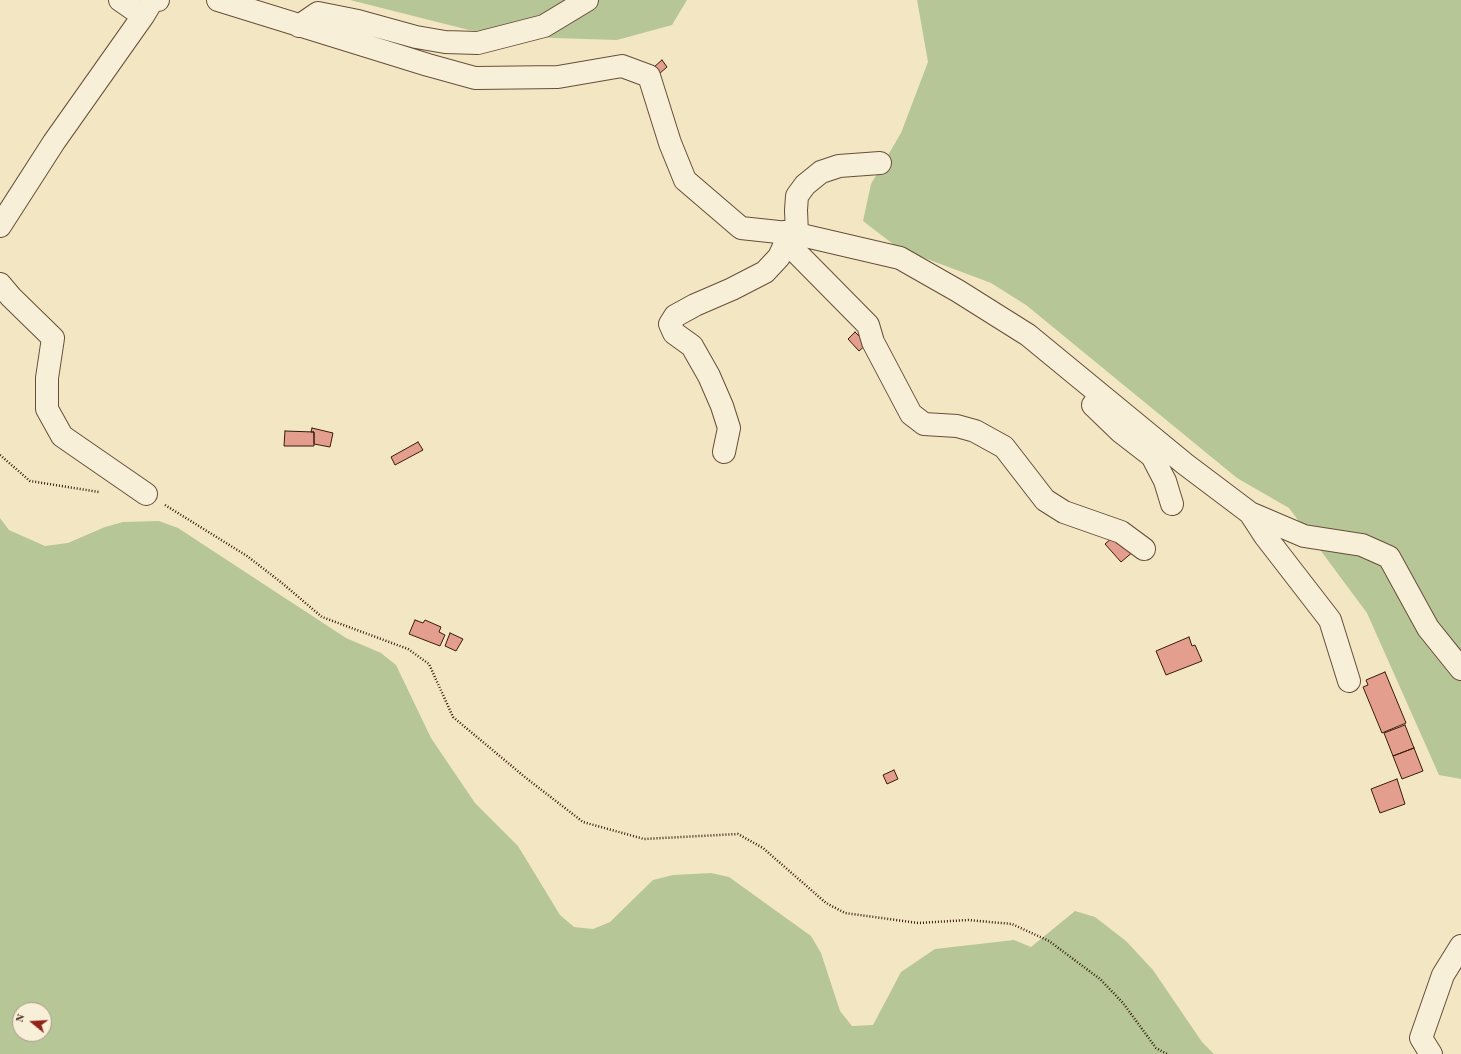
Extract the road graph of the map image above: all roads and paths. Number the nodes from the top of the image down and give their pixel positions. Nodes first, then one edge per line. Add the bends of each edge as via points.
1 (120, 0) edge
2 (158, 0) edge
3 (218, 0) edge
4 (587, 0) edge
5 (143, 16) junction
6 (299, 26) junction
7 (880, 163) dead end
8 (0, 226) edge
9 (791, 233) junction
10 (0, 284) edge
11 (1092, 387) junction
12 (724, 452) dead end
13 (0, 455) edge
14 (107, 492) dead end
15 (146, 494) joint
16 (1172, 504) dead end
17 (1250, 513) junction
18 (1144, 549) dead end
19 (1461, 669) edge
20 (1349, 681) dead end
21 (1461, 946) edge
22 (1167, 1054) edge
23 (1432, 1054) edge

1 - 5 street
2 - 5 street via 152,1
3 - 6 street
4 - 6 street via 544,26 478,44 416,37 318,13
5 - 8 street via 54,142
6 - 9 street via 474,78 558,77 622,66 649,76 670,143 685,180 741,228
7 - 9 street via 839,166 821,172 805,185 797,196
9 - 11 street via 900,258 1028,335
9 - 12 street via 779,257 765,272 695,305 675,316 670,324 674,333 692,346 722,406 729,428
9 - 18 street via 792,247 868,325 873,342 911,414 924,424 957,426 975,431 1004,447 1045,500 1064,512 1121,532
10 - 15 street via 53,338 47,378 47,409 62,436
11 - 16 street via 1093,406 1152,456 1165,481
11 - 17 street via 1185,464
13 - 14 path via 30,481
15 - 22 path via 247,556 322,617 408,649 429,664 453,717 583,822 644,839 738,834 763,848 826,903 845,913 918,923 968,920 1012,924 1049,941 1100,979 1123,1003 1156,1048
17 - 19 street via 1304,536 1362,545 1389,558 1428,628
17 - 20 street via 1330,620
21 - 23 street via 1443,975 1421,1038

